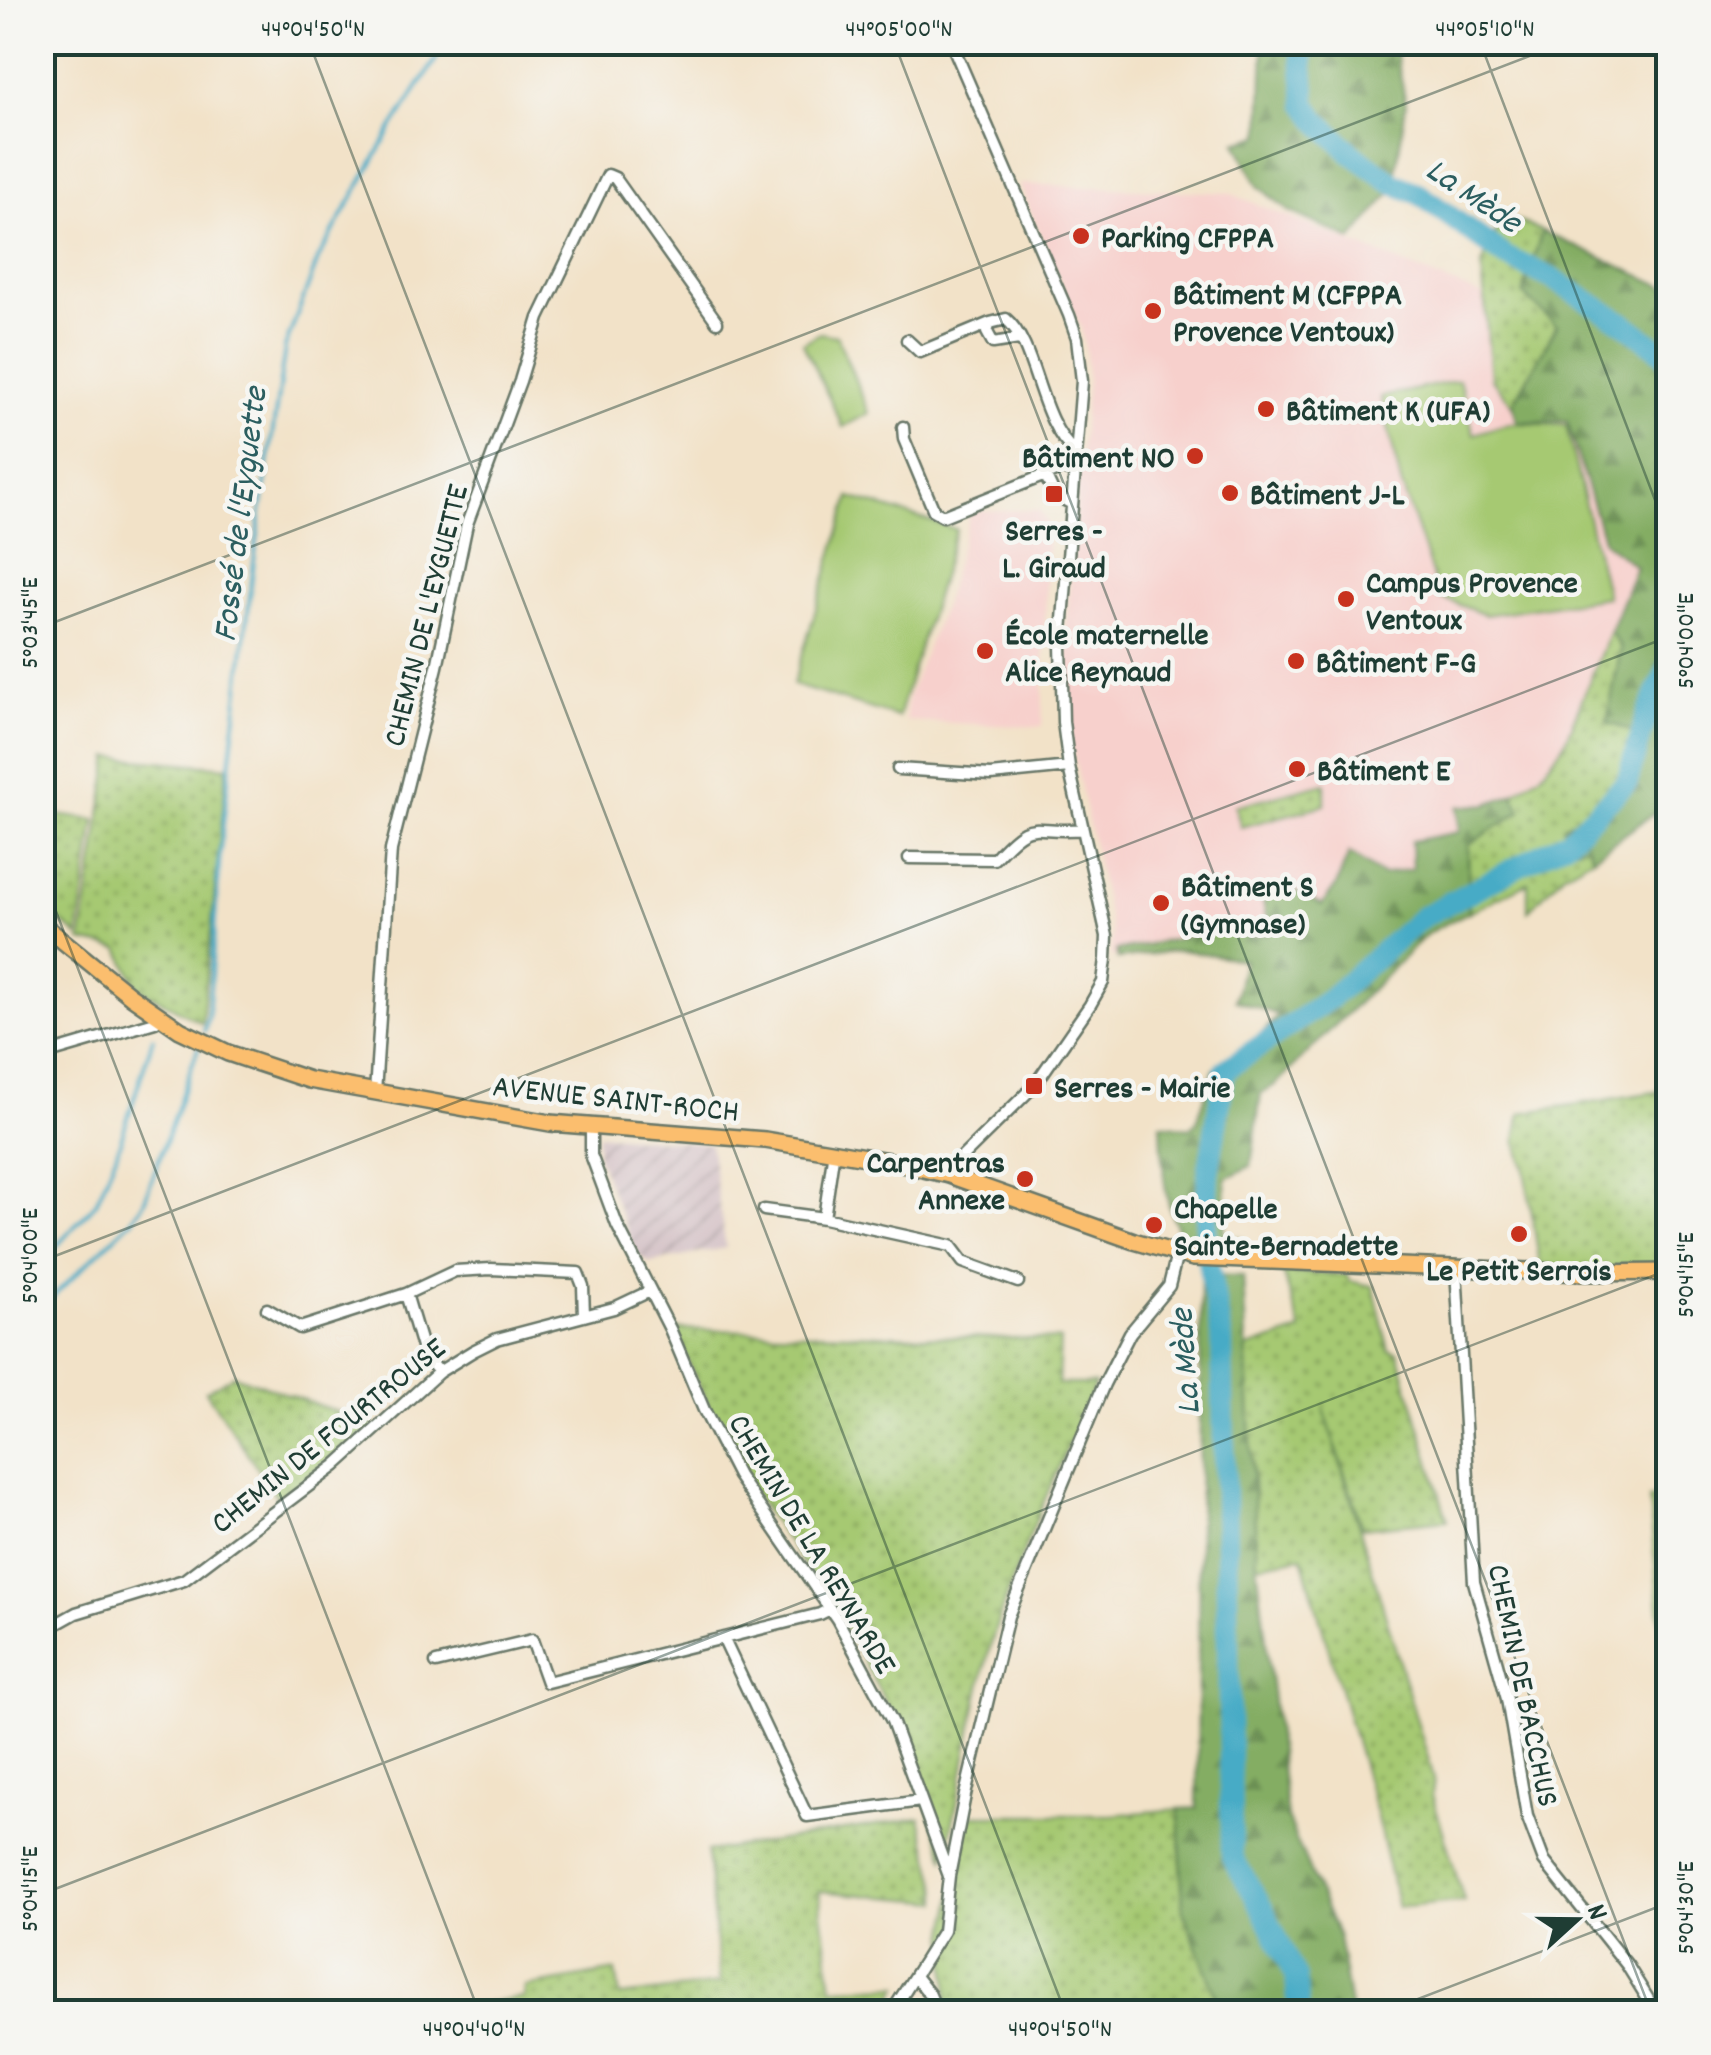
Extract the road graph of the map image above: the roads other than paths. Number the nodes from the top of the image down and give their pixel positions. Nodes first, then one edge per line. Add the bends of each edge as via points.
1 (950, 42) edge
2 (718, 322) dead end
3 (990, 323) junction
4 (1019, 339) junction
5 (907, 340) dead end
6 (903, 427) dead end
7 (1075, 452) junction
8 (1074, 470) junction
9 (1045, 475) junction
10 (1070, 503) junction
11 (1069, 767) junction
12 (898, 769) dead end
13 (1083, 830) junction
14 (908, 858) dead end
15 (42, 924) edge
16 (160, 1017) junction
17 (42, 1054) edge
18 (375, 1093) junction
19 (591, 1127) junction
20 (834, 1150) junction
21 (949, 1175) junction
22 (764, 1210) dead end
23 (824, 1218) junction
24 (1185, 1256) junction
25 (1456, 1268) junction
26 (1668, 1272) edge
27 (1018, 1282) dead end
28 (650, 1290) junction
29 (406, 1294) junction
30 (267, 1309) dead end
31 (584, 1316) junction
32 (439, 1372) junction
33 (830, 1609) junction
34 (42, 1632) edge
35 (723, 1638) junction
36 (436, 1663) dead end
37 (921, 1800) junction
38 (949, 1876) junction
39 (916, 1976) junction
40 (892, 2012) edge
41 (937, 2012) edge
42 (1656, 2012) edge

1 - 7 street via 1077,338 1082,381
2 - 18 street, CHEMIN DE L'EYGUETTE via 608,175 539,318 467,524 391,850
3 - 4 street via 1006,318
3 - 4 street via 993,343
3 - 5 street via 920,352
4 - 7 street via 1058,432
6 - 9 street via 938,514
7 - 8 street
8 - 9 street
8 - 10 street
9 - 10 street via 1054,494
10 - 11 street via 1061,644
11 - 12 street via 991,775
11 - 13 street
13 - 14 street via 1021,831 994,859
13 - 21 street via 1108,936 1103,982 1034,1086
15 - 16 main road, AVENUE SAINT-ROCH
16 - 17 street
16 - 18 main road, AVENUE SAINT-ROCH via 272,1068
18 - 19 main road, AVENUE SAINT-ROCH
19 - 20 main road, AVENUE SAINT-ROCH
19 - 28 street, CHEMIN DE LA REYNARDE via 593,1162
20 - 21 main road, AVENUE SAINT-ROCH
20 - 23 street
21 - 24 main road, AVENUE SAINT-ROCH
22 - 23 street
23 - 27 street via 950,1246 963,1262
24 - 25 main road, AVENUE SAINT-ROCH
24 - 38 street via 1130,1333 1104,1384 1008,1616
25 - 26 main road, AVENUE SAINT-ROCH
25 - 42 street, CHEMIN DE BACCHUS via 1474,1582 1507,1698 1527,1816 1544,1861
28 - 31 street, CHEMIN DE FOURTROUSE
28 - 33 street, CHEMIN DE LA REYNARDE via 738,1476
29 - 30 street via 300,1328
29 - 31 street via 455,1271 578,1273
29 - 32 street via 424,1354
31 - 32 street, CHEMIN DE FOURTROUSE via 497,1339
32 - 34 street, CHEMIN DE FOURTROUSE via 336,1466 184,1580 76,1613
33 - 35 street
33 - 37 street, CHEMIN DE LA REYNARDE via 892,1721
35 - 36 street via 548,1682 532,1640
35 - 37 street via 807,1816
37 - 38 street, CHEMIN DE LA REYNARDE
38 - 39 street via 943,1931
39 - 40 street
39 - 41 street

